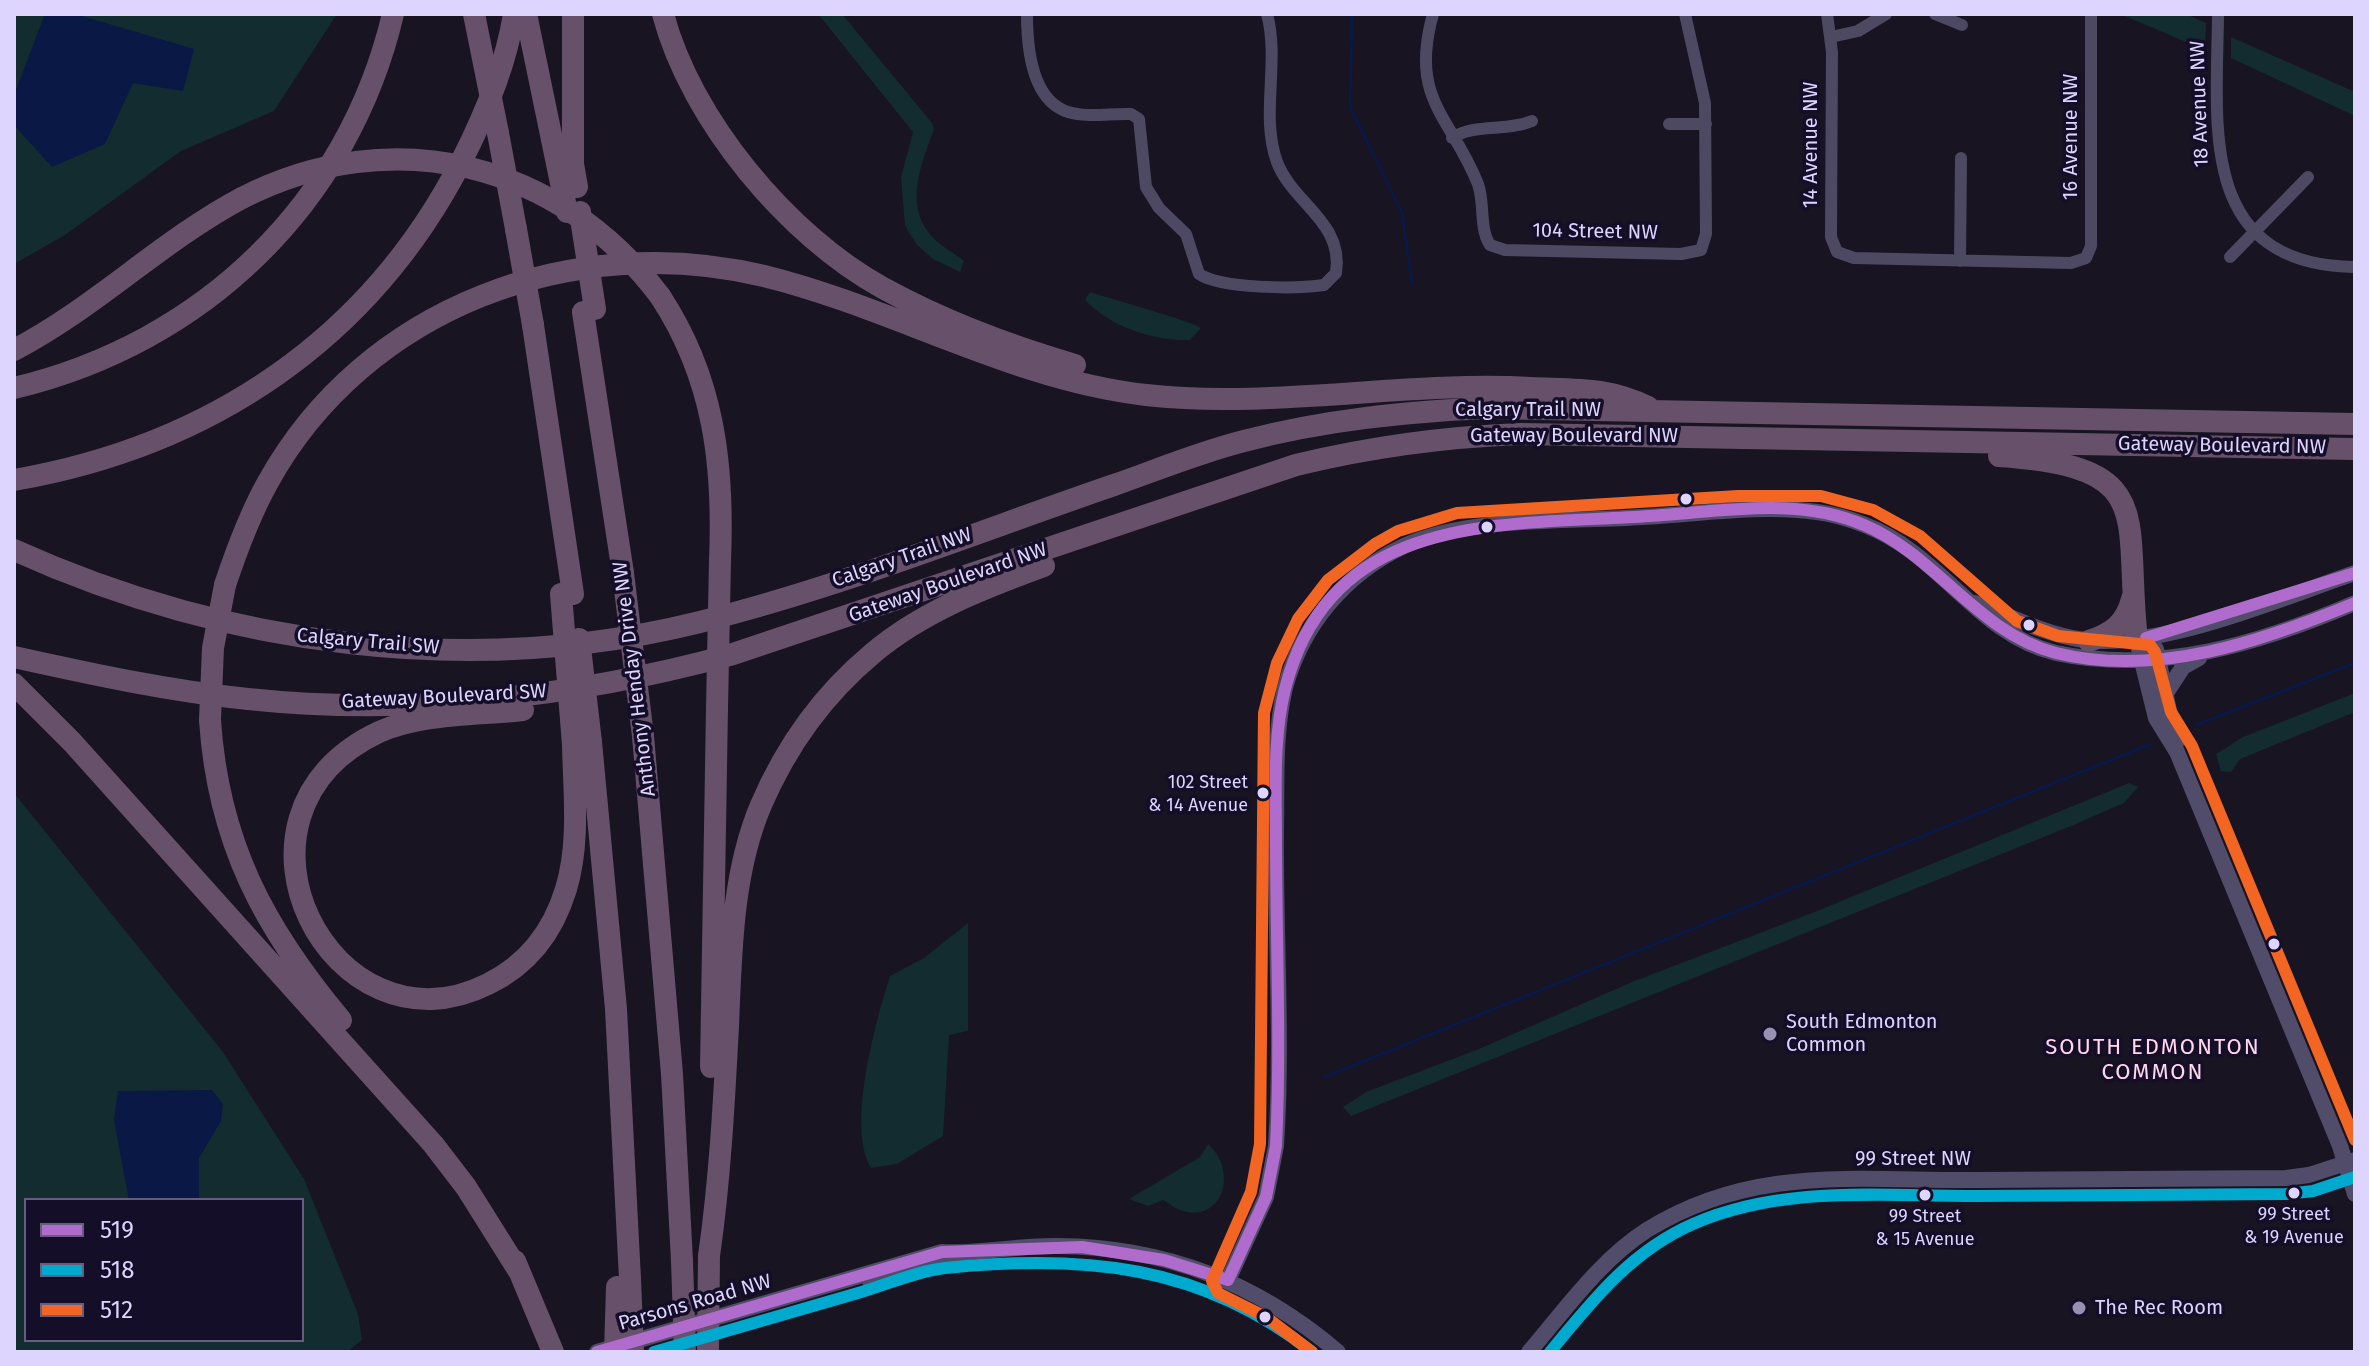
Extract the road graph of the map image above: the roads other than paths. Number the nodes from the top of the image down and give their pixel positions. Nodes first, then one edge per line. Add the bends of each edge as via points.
1 (393, 14) edge
2 (474, 14) edge
3 (514, 14) edge
4 (526, 14) edge
5 (573, 14) edge
6 (663, 14) edge
7 (1027, 14) edge
8 (1267, 14) edge
9 (1433, 14) edge
10 (1685, 14) edge
11 (1827, 14) edge
12 (1886, 14) edge
13 (1935, 14) edge
14 (2091, 14) edge
15 (2218, 14) edge
16 (1962, 25) dead end
17 (1831, 37) junction
18 (1532, 121) dead end
19 (1669, 124) dead end
20 (1706, 124) junction
21 (1452, 138) junction
22 (1961, 158) dead end
23 (2308, 177) dead end
24 (573, 210) junction
25 (2257, 230) junction
26 (2230, 257) dead end
27 (1960, 261) junction
28 (2355, 267) edge
29 (14, 350) edge
30 (14, 388) edge
31 (1194, 397) junction
32 (1658, 411) junction
33 (2355, 417) edge
34 (2308, 424) junction
35 (2355, 424) edge
36 (1863, 439) junction
37 (2355, 449) edge
38 (1248, 479) junction
39 (14, 480) edge
40 (14, 550) edge
41 (2355, 573) edge
42 (2133, 598) junction
43 (1973, 602) junction
44 (2355, 603) edge
45 (732, 614) joint
46 (832, 623) junction
47 (2089, 641) junction
48 (2147, 648) junction
49 (2212, 651) junction
50 (730, 655) joint
51 (14, 657) edge
52 (14, 684) edge
53 (2166, 693) junction
54 (582, 743) junction
55 (2177, 752) junction
56 (2351, 1162) edge
57 (2355, 1194) edge
58 (709, 1256) junction
59 (520, 1273) junction
60 (624, 1280) junction
61 (1228, 1280) junction
62 (553, 1352) edge
63 (597, 1352) edge
64 (615, 1352) edge
65 (633, 1352) edge
66 (685, 1352) edge
67 (708, 1352) edge
68 (1338, 1352) edge
69 (1529, 1352) edge

1 - 30 highway via 376,73 335,162 264,250 166,327 93,364
2 - 54 highway, bridge via 544,383
3 - 39 highway via 476,133 444,193 397,262 335,331 264,385 190,428 98,461
4 - 24 highway, Anthony Henday Drive NW
5 - 24 highway
6 - 31 highway via 707,115 732,149 789,217 856,271 912,303 1049,358
7 - 8 street via 1032,62 1053,103 1069,113 1131,114 1139,119 1146,187 1186,234 1199,274 1237,284 1317,286 1332,281 1337,267 1332,239 1321,218 1286,180 1276,158
9 - 21 street via 1429,84 1434,106
10 - 20 street
11 - 17 street, 14 Avenue NW
12 - 17 street via 1858,31
13 - 16 street
14 - 27 street, 16 Avenue NW via 2092,238 2086,258 2071,263
15 - 25 street, 18 Avenue NW via 2220,162 2233,200
17 - 27 street, 14 Avenue NW via 1831,237 1837,252 1854,258
18 - 21 street via 1465,131
19 - 20 street
20 - 21 street, 104 Street NW via 1706,234 1701,250 1681,254 1505,250 1490,245 1477,183
22 - 27 street
23 - 25 street
24 - 66 highway, Anthony Henday Drive NW, bridge via 643,736 672,1074
25 - 26 street
25 - 28 street via 2289,255 2315,264
29 - 58 highway, bridge via 242,198 298,174 356,161 409,159 471,167 519,184 576,215 621,250 660,296 695,359 720,462
31 - 32 highway via 1497,386 1617,392
31 - 59 highway, bridge via 1107,389 1028,368 762,276 658,263 537,275 476,296 409,332 354,375 308,424 253,510 225,585 213,648 210,720 228,828 268,922 455,1158 508,1241
32 - 34 highway, Calgary Trail NW
32 - 45 highway, Calgary Trail NW via 1413,411 1290,430 1238,442
33 - 34 highway
34 - 35 highway, Calgary Trail NW
36 - 37 highway, Gateway Boulevard NW
36 - 38 highway, Gateway Boulevard NW via 1459,437 1353,451
36 - 42 highway via 1928,452 2060,462 2096,476 2128,512
38 - 46 highway, Gateway Boulevard NW
38 - 58 highway via 1217,500 989,587 910,627 872,653 795,740 761,805 738,891 719,1184
40 - 45 highway, Calgary Trail SW via 145,602 234,626 342,644 421,650 557,645 646,634
41 - 48 street
42 - 47 highway via 2120,624
42 - 48 highway
43 - 47 street via 2050,633
43 - 48 street via 1993,625 2040,648 2077,656
43 - 61 street via 1892,537 1844,518 1792,510 1458,529 1406,545 1350,581 1300,646 1280,715 1276,1146 1266,1197
44 - 49 street
46 - 50 highway, Gateway Boulevard NW
46 - 54 highway via 690,678 572,703 395,727 358,744 315,786 296,839 299,894 329,952 388,991 419,997 475,991 522,964 556,918 567,888
47 - 48 street
48 - 49 street
48 - 53 street
48 - 55 street via 2156,718
49 - 53 street via 2183,667
50 - 51 highway, Gateway Boulevard SW via 649,676 548,692 376,704 209,695
52 - 59 highway via 433,1144
53 - 55 street
54 - 60 highway via 620,1079
55 - 56 street
56 - 57 street
56 - 69 street, 99 Street NW via 2286,1178 1823,1178 1745,1187 1706,1200 1645,1232 1585,1286
58 - 67 highway, bridge
59 - 62 highway
60 - 64 highway, bridge
60 - 65 highway, bridge
61 - 63 street, Parsons Road NW via 1164,1260 1082,1247 1022,1247 971,1254 909,1274 805,1291
61 - 68 street, Parsons Road NW via 1275,1303

